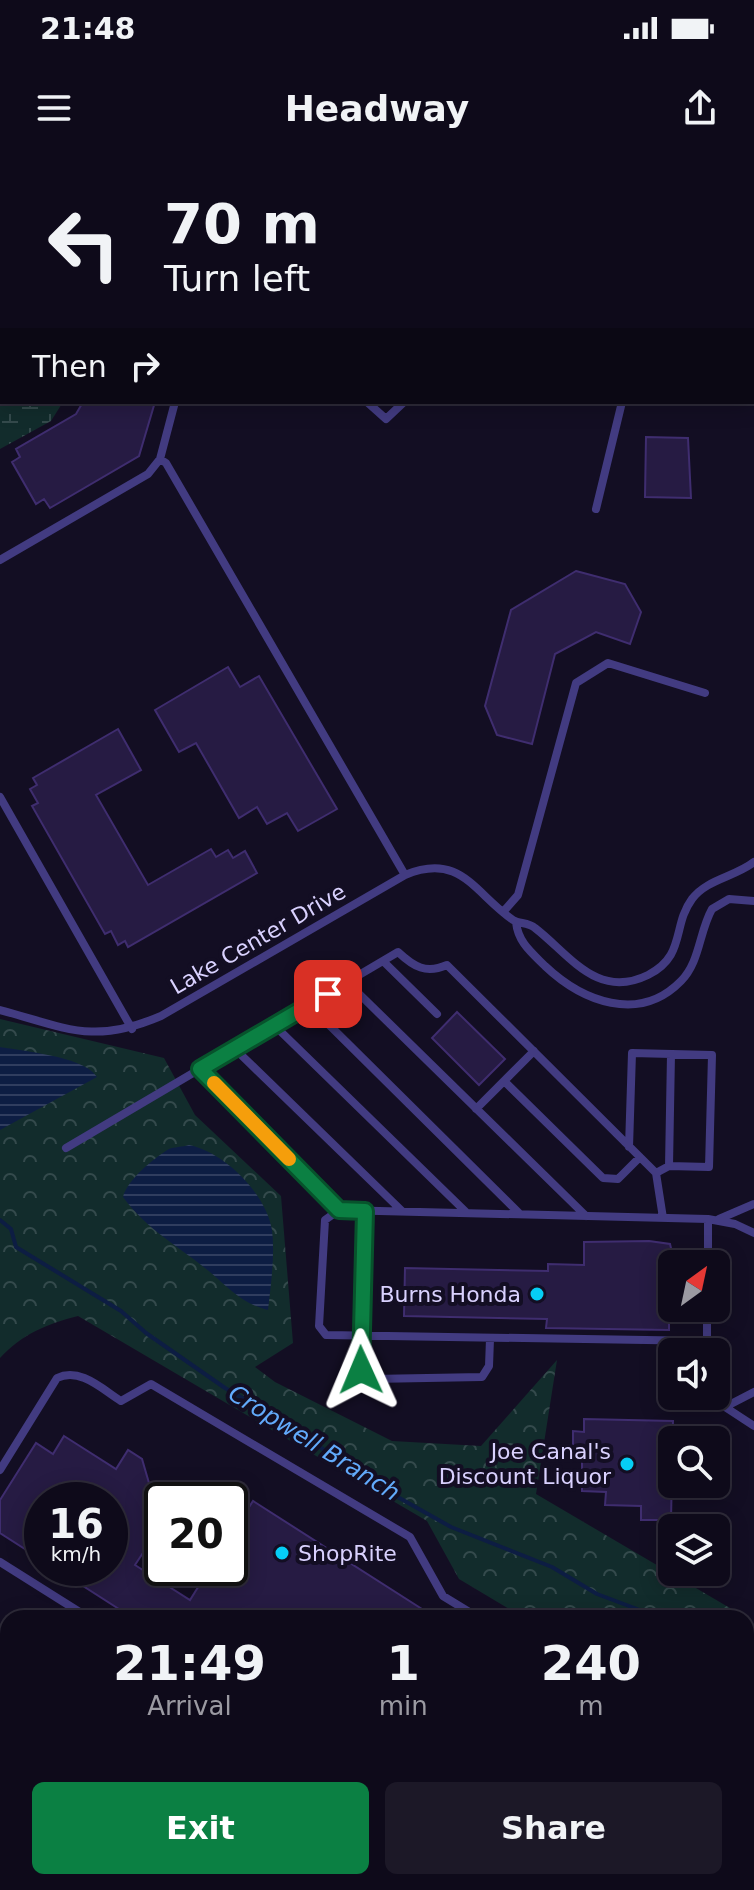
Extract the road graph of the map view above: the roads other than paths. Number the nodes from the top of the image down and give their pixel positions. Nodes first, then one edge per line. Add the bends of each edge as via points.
1 (174, 404) edge
2 (369, 404) edge
3 (402, 404) edge
4 (622, 404) edge
5 (160, 459) junction
6 (596, 509) dead end
7 (0, 560) edge
8 (705, 693) dead end
9 (0, 797) edge
10 (754, 862) edge
11 (405, 875) junction
12 (754, 901) edge
13 (504, 911) junction
14 (516, 922) junction
15 (383, 961) junction
16 (347, 982) junction
17 (309, 1005) junction
18 (0, 1010) edge
19 (437, 1014) dead end
20 (274, 1025) junction
21 (132, 1029) junction
22 (235, 1049) junction
23 (534, 1051) junction
24 (671, 1054) junction
25 (200, 1069) junction
26 (504, 1081) junction
27 (476, 1109) junction
28 (629, 1147) junction
29 (66, 1148) dead end
30 (640, 1157) junction
31 (669, 1166) junction
32 (656, 1173) junction
33 (754, 1204) edge
34 (339, 1210) junction
35 (365, 1211) junction
36 (402, 1211) junction
37 (467, 1213) junction
38 (521, 1214) junction
39 (586, 1216) junction
40 (663, 1218) junction
41 (708, 1219) junction
42 (719, 1219) junction
43 (754, 1233) edge
44 (708, 1250) edge
45 (707, 1322) edge
46 (360, 1337) junction
47 (490, 1339) junction
48 (754, 1392) edge
49 (730, 1404) edge
50 (730, 1410) edge
51 (754, 1426) edge
52 (0, 1470) edge
53 (0, 1562) edge
54 (76, 1610) edge
55 (466, 1610) edge

1 - 5 lane
2 - 3 lane via 386,419
4 - 6 lane
5 - 7 lane via 148,474
5 - 11 lane
8 - 13 lane via 608,663 576,683 518,895
9 - 21 lane
10 - 14 lane, Lake Center Drive via 699,892 687,907 672,955 638,979 617,982 585,974 533,926
11 - 13 lane, Lake Center Drive via 429,867 454,872
11 - 21 lane, Lake Center Drive
12 - 14 lane, Lake Center Drive via 729,899 712,909 682,980 664,994 635,1004 606,1003 572,990 517,937
13 - 14 lane, Lake Center Drive
15 - 16 lane
15 - 19 lane
15 - 23 lane via 398,952 417,968 447,965
16 - 17 lane
16 - 27 lane
17 - 20 lane
17 - 38 lane
18 - 21 lane, Lake Center Drive via 85,1032
20 - 22 lane
20 - 37 lane
22 - 25 lane
22 - 36 lane
23 - 26 lane
23 - 28 lane
24 - 28 lane via 632,1053
24 - 31 lane
24 - 31 lane via 712,1055 709,1167
25 - 29 lane
25 - 34 lane
26 - 27 lane
26 - 30 lane via 603,1178 618,1179
27 - 39 lane
28 - 30 lane
30 - 32 lane
31 - 32 lane
32 - 40 lane
33 - 42 lane
34 - 35 lane
34 - 46 lane via 325,1220 320,1330
35 - 36 lane
35 - 46 lane
36 - 37 lane
37 - 38 lane
38 - 39 lane
39 - 40 lane
40 - 41 lane
41 - 42 lane
41 - 44 lane
42 - 43 lane
45 - 47 lane via 707,1341
46 - 47 lane
46 - 47 lane via 361,1370 372,1379 482,1377 489,1366
48 - 49 lane
50 - 51 lane
52 - 55 lane via 57,1378 76,1374 121,1401 151,1384 410,1537 443,1596
53 - 54 lane

